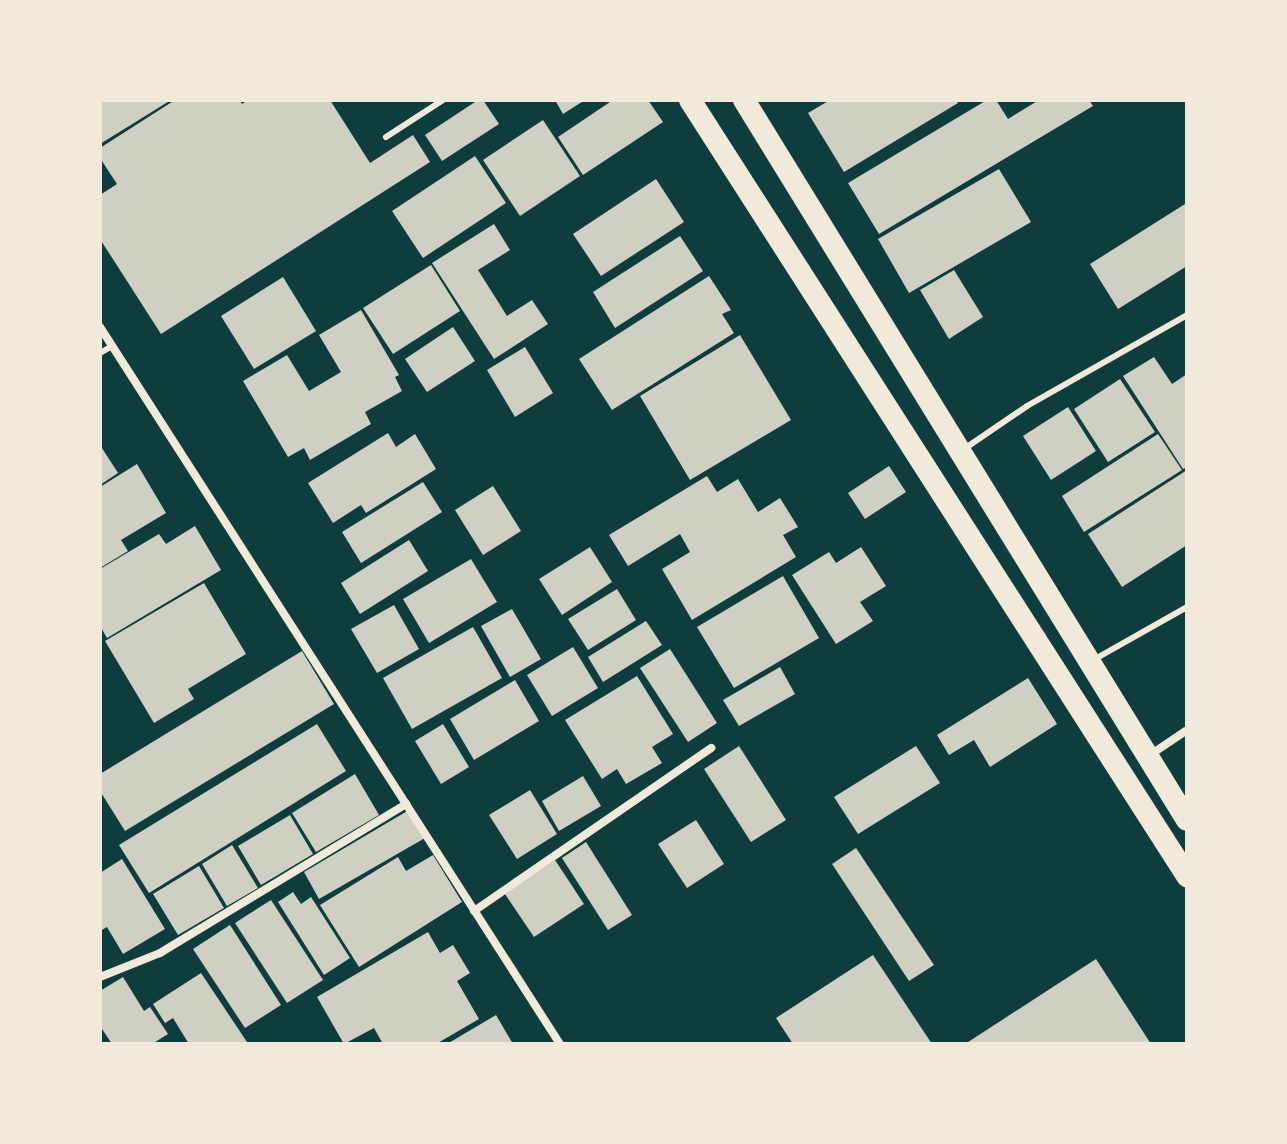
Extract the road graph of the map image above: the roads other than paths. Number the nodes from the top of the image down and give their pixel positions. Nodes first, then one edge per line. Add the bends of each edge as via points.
1 (443, 100) edge
2 (690, 100) edge
3 (744, 100) edge
4 (386, 137) dead end
5 (1187, 315) edge
6 (100, 327) edge
7 (112, 346) junction
8 (100, 353) edge
9 (959, 452) junction
10 (1187, 607) edge
11 (1088, 663) junction
12 (1187, 730) edge
13 (711, 748) dead end
14 (1146, 758) junction
15 (406, 804) junction
16 (1187, 820) edge
17 (1187, 876) edge
18 (474, 911) junction
19 (100, 977) edge
20 (560, 1044) edge

1 - 4 lane
2 - 17 highway
3 - 9 highway
5 - 9 lane via 1027,406
6 - 7 street
7 - 8 lane
7 - 15 street
9 - 11 highway
10 - 11 lane
11 - 14 highway
12 - 14 street
13 - 18 street
14 - 16 highway
15 - 18 street
15 - 19 street via 160,953
18 - 20 street

